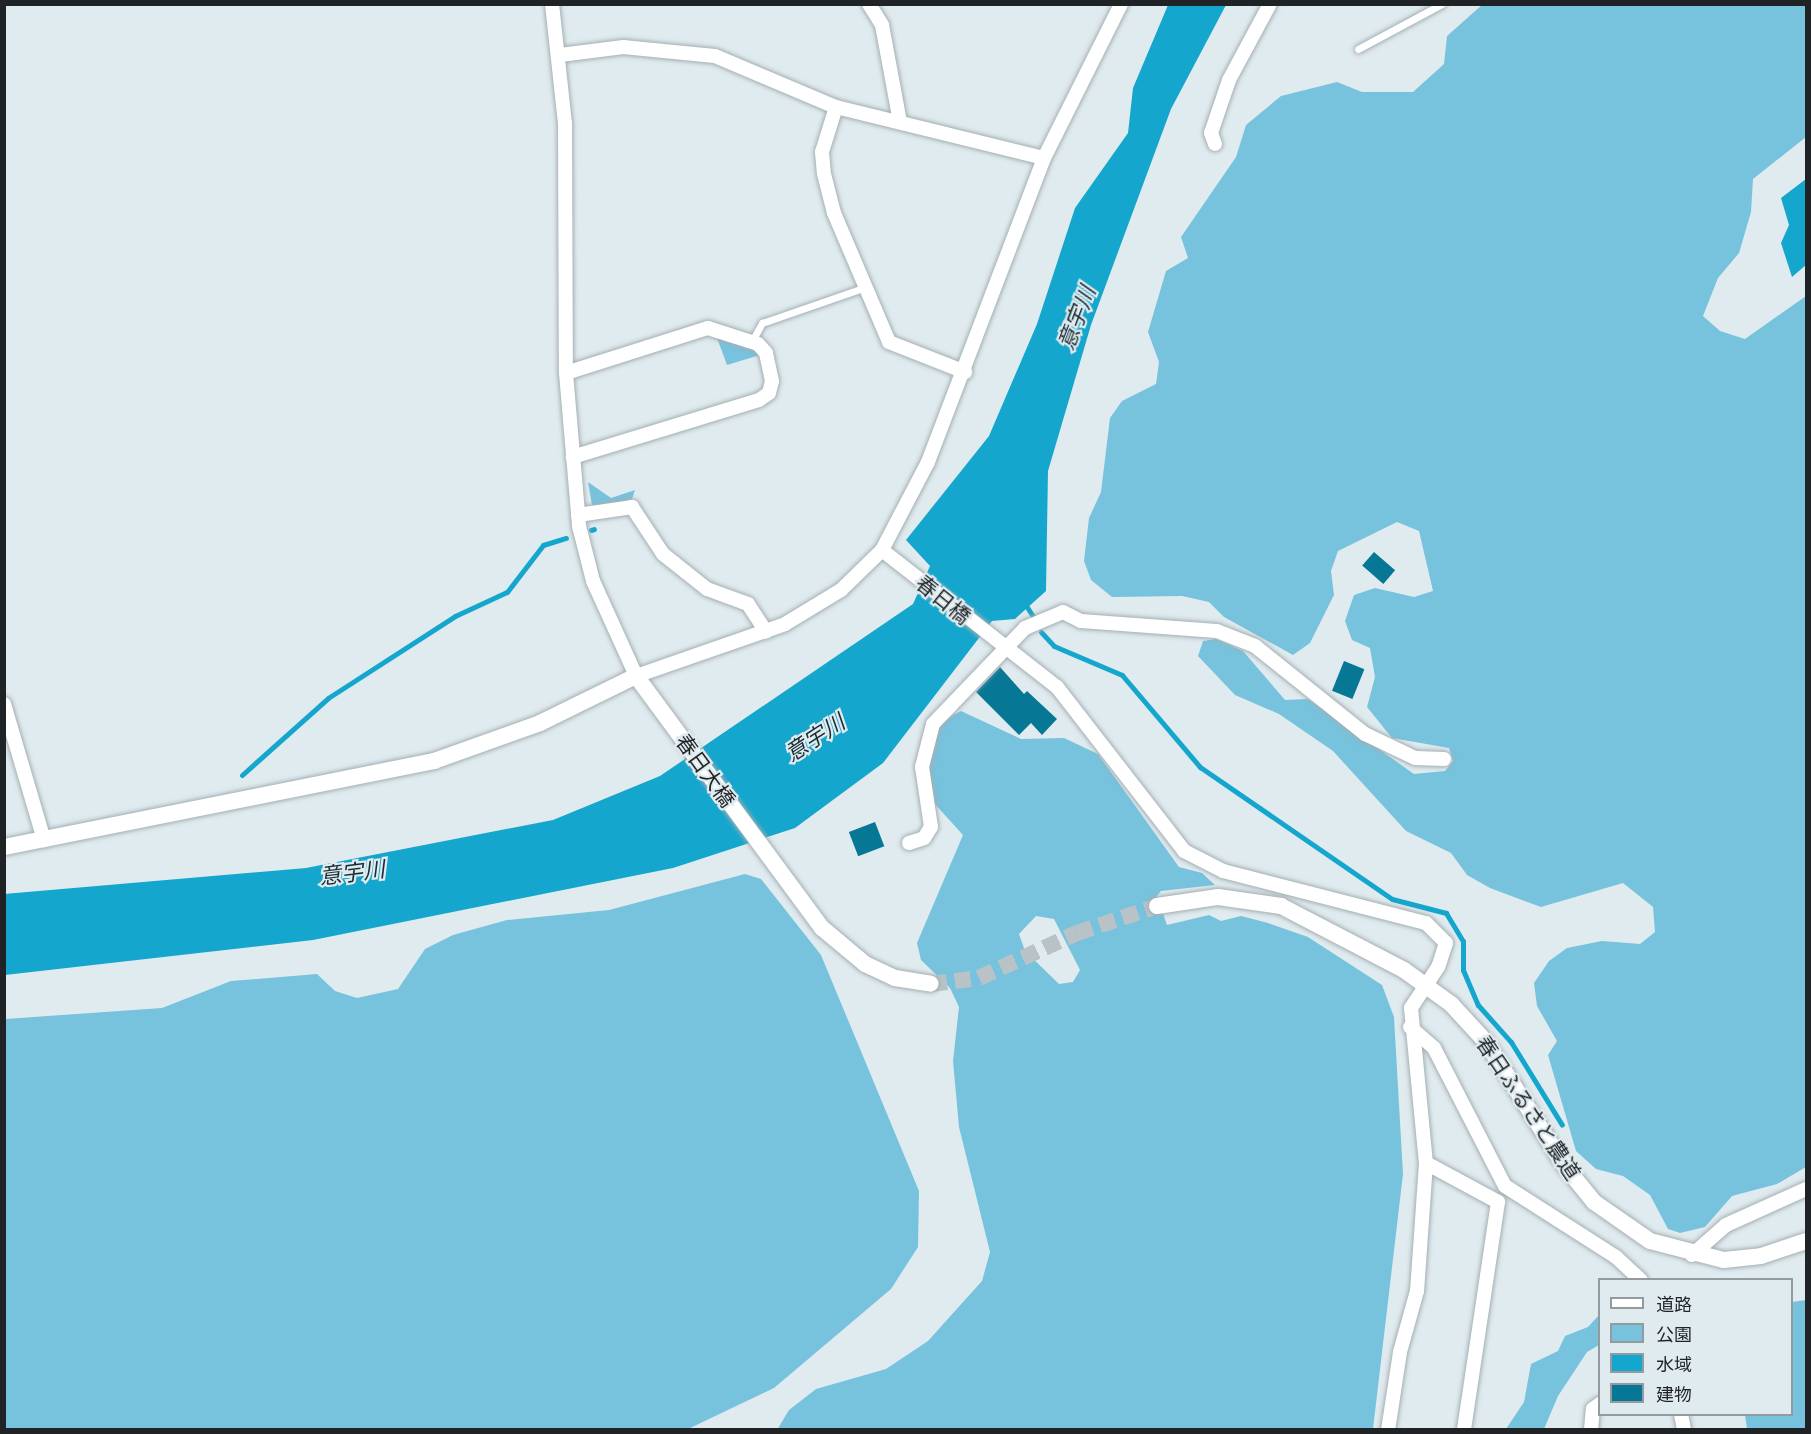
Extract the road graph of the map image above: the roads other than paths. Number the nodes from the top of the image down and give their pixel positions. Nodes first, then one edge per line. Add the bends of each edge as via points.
1 (552, 4) edge
2 (869, 4) edge
3 (1121, 4) edge
4 (1270, 4) edge
5 (1420, 4) edge
6 (1442, 4) edge
7 (1425, 13) junction
8 (1358, 49) dead end
9 (560, 55) junction
10 (836, 106) junction
11 (900, 122) junction
12 (1215, 144) dead end
13 (1044, 158) junction
14 (866, 287) junction
15 (752, 340) junction
16 (964, 372) junction
17 (566, 373) junction
18 (573, 457) junction
19 (578, 515) junction
20 (886, 554) junction
21 (766, 632) junction
22 (1000, 645) junction
23 (640, 681) junction
24 (4, 704) edge
25 (1444, 759) dead end
26 (44, 840) junction
27 (909, 843) dead end
28 (4, 847) edge
29 (1157, 906) tunnel mouth
30 (932, 984) tunnel mouth
31 (1425, 985) junction
32 (1410, 1027) junction
33 (1426, 1163) junction
34 (1505, 1186) junction
35 (1806, 1189) edge
36 (1495, 1198) junction
37 (1806, 1241) edge
38 (1692, 1255) junction
39 (1639, 1278) edge
40 (1598, 1405) edge
41 (1388, 1430) edge
42 (1464, 1430) edge
43 (1591, 1430) edge

1 - 9 street
2 - 11 street via 882,25
3 - 13 street
4 - 12 street via 1229,80 1212,133
5 - 7 lane
6 - 7 lane
7 - 8 lane
9 - 10 street via 613,47 704,54
9 - 17 street
10 - 11 street
10 - 14 street via 821,162 834,213
11 - 13 street
13 - 16 street
14 - 15 lane via 762,323
14 - 16 street via 889,342
15 - 17 street via 708,328
15 - 18 street via 766,353 772,381 764,398
16 - 20 street
17 - 18 street
18 - 19 street
19 - 21 street via 632,507 663,554 707,589 748,604
19 - 23 street via 593,581
20 - 21 street via 842,590
20 - 22 street, 春日橋
21 - 23 street
22 - 25 street via 1025,628 1063,612 1081,621 1217,631 1255,646 1365,734 1415,758
22 - 27 street via 933,724 922,767 931,827 924,838
22 - 31 street, 春日橋 via 1057,687 1184,851 1201,863 1440,932 1446,943 1444,955
23 - 26 street via 434,761
23 - 30 street, 春日大橋 via 822,928 853,956 895,978
24 - 26 street
26 - 28 street
29 - 31 street, 春日ふるさと農道 via 1218,897 1281,906 1326,925
31 - 32 street via 1411,1008
31 - 38 street, 春日ふるさと農道 via 1486,1042 1564,1165 1594,1202 1650,1241
32 - 33 street
32 - 34 street via 1434,1048
33 - 36 street
33 - 41 street via 1417,1291 1400,1352
34 - 36 street
34 - 39 street via 1616,1257
35 - 38 street via 1726,1225
36 - 42 street
37 - 38 street, 春日ふるさと農道 via 1745,1258
40 - 43 street via 1593,1409

